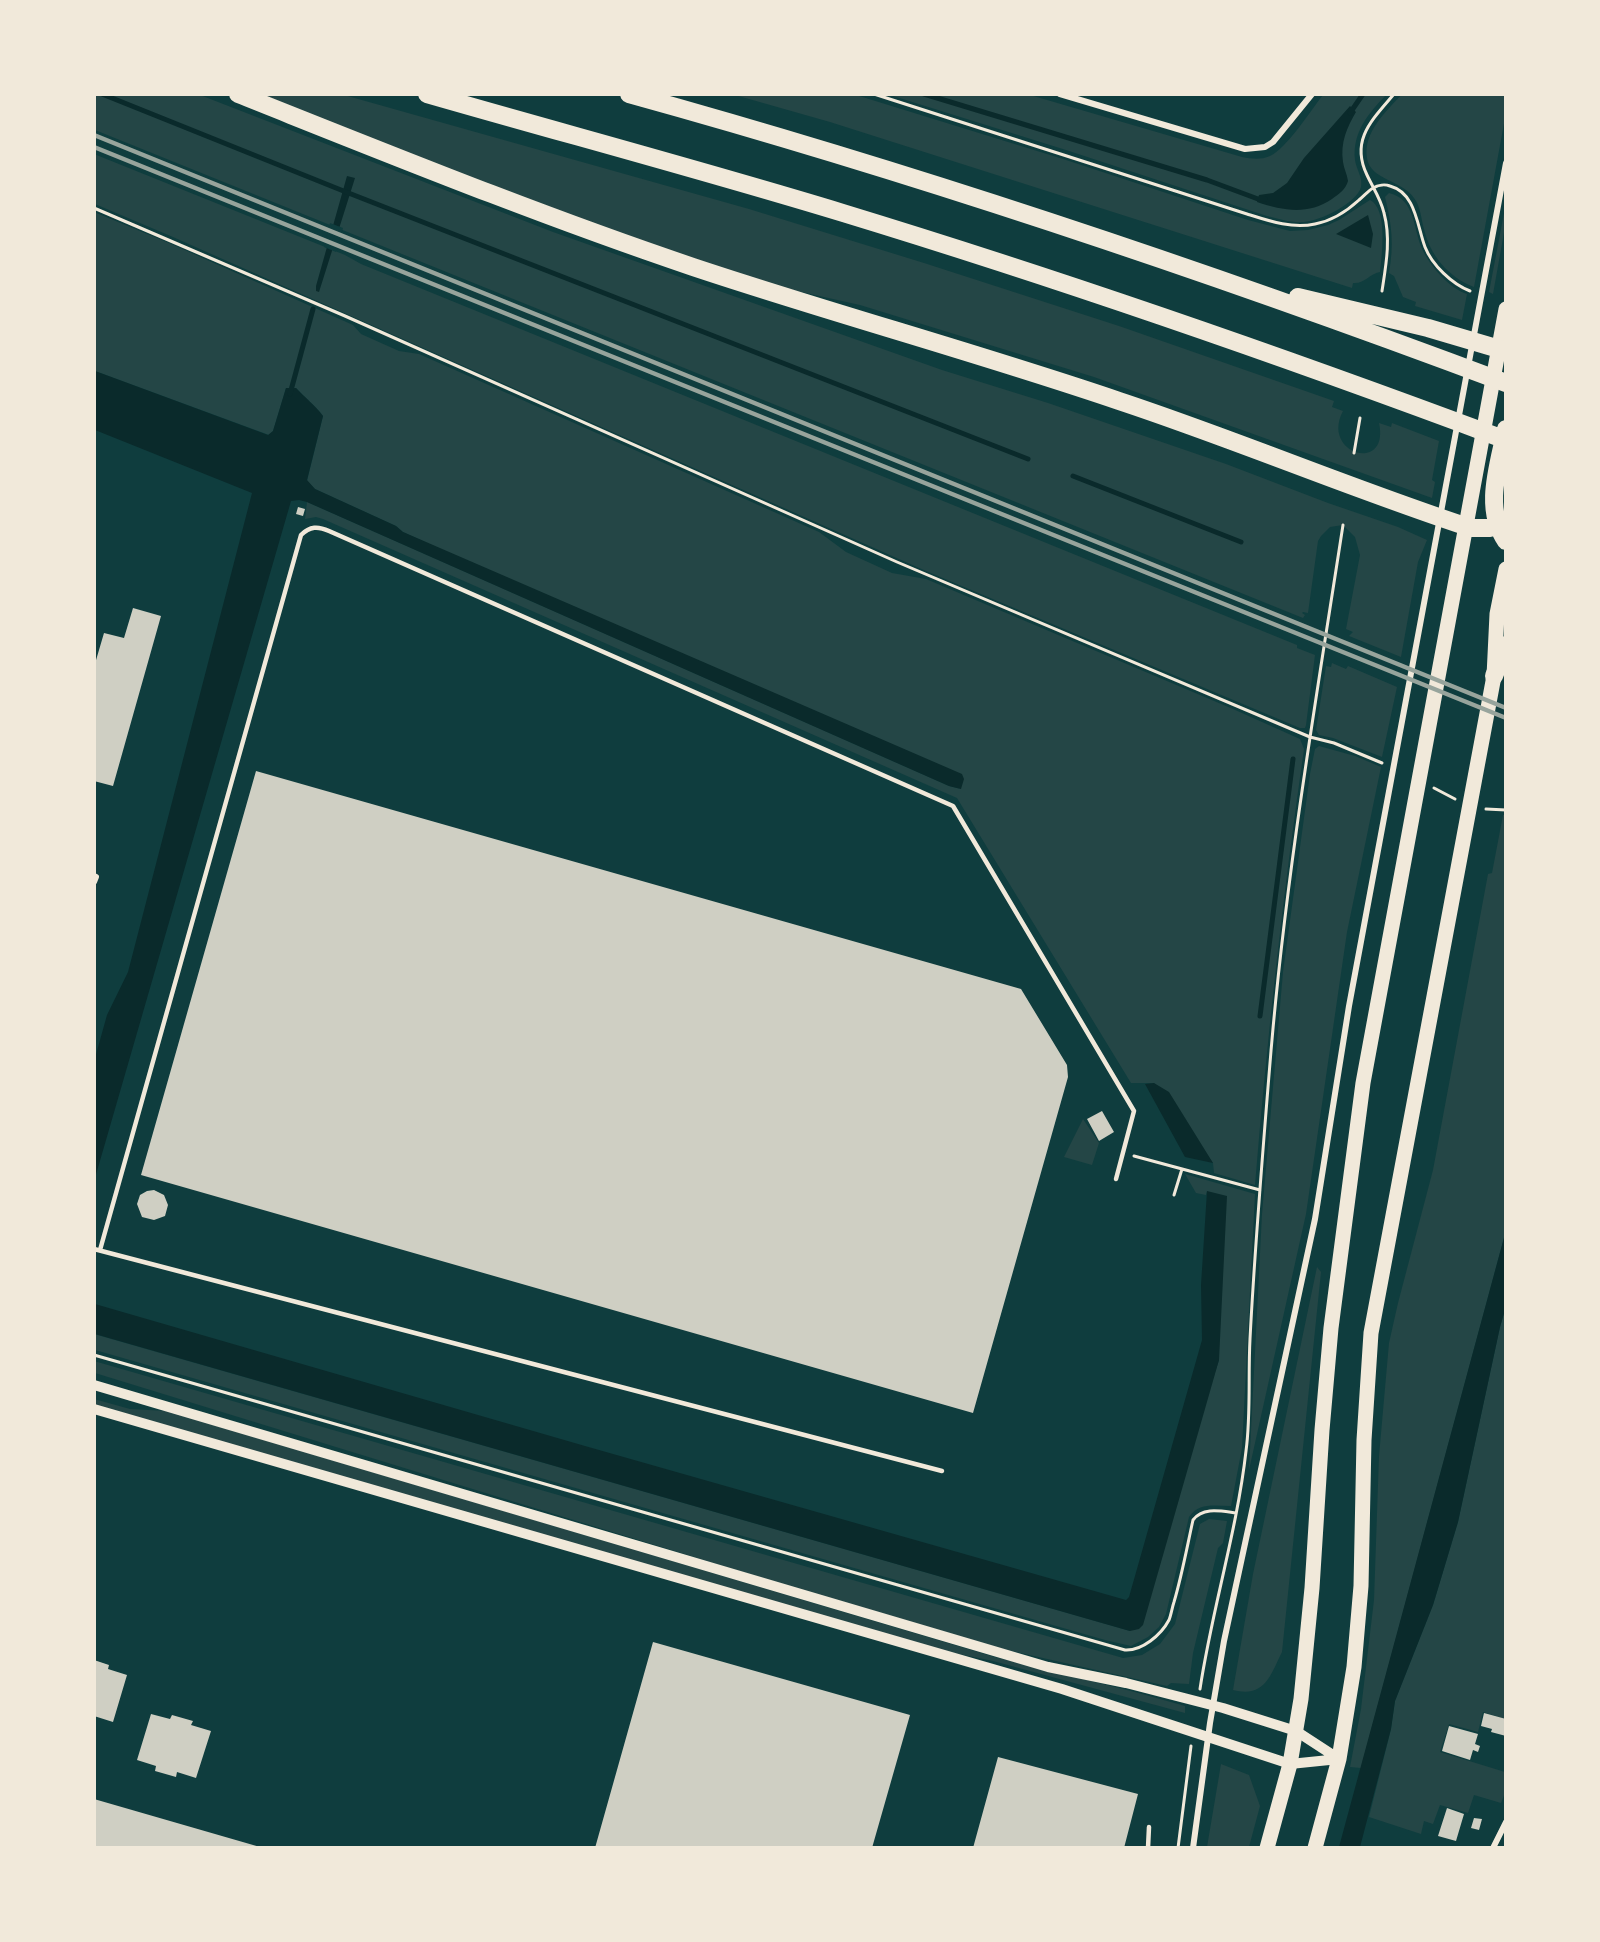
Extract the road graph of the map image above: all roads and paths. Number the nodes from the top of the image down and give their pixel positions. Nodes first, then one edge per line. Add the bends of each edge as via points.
1 (238, 94) edge
2 (427, 94) edge
3 (629, 94) edge
4 (874, 94) edge
5 (1060, 94) edge
6 (1312, 94) edge
7 (1394, 94) edge
8 (1506, 163) edge
9 (1374, 187) junction
10 (94, 208) edge
11 (1206, 275) junction
12 (1382, 291) dead end
13 (1473, 292) dead end
14 (1506, 309) edge
15 (1506, 351) edge
16 (1506, 383) edge
17 (1360, 418) dead end
18 (1506, 429) edge
19 (1506, 440) edge
20 (1354, 453) dead end
21 (1440, 517) junction
22 (1343, 525) dead end
23 (1465, 526) junction
24 (1503, 530) edge
25 (1506, 569) edge
26 (1506, 645) edge
27 (1506, 658) edge
28 (1494, 676) junction
29 (1310, 737) junction
30 (94, 876) edge
31 (94, 882) edge
32 (1124, 1153) junction
33 (1182, 1169) junction
34 (1116, 1179) dead end
35 (1260, 1190) junction
36 (1174, 1195) dead end
37 (97, 1250) edge
38 (94, 1355) edge
39 (94, 1385) edge
40 (94, 1409) edge
41 (942, 1471) dead end
42 (1236, 1513) junction
43 (1193, 1697) junction
44 (1296, 1731) junction
45 (1192, 1741) dead end
46 (1339, 1759) junction
47 (1290, 1764) junction
48 (1506, 1822) edge
49 (1149, 1827) dead end
50 (1148, 1848) edge
51 (1178, 1848) edge
52 (1193, 1848) edge
53 (1266, 1848) edge
54 (1315, 1848) edge
55 (1493, 1848) edge

1 - 21 highway via 627,244 1120,401
2 - 19 highway via 746,184 1052,279
3 - 11 highway via 946,189
4 - 9 path via 1282,224 1305,226 1326,221
5 - 6 street via 1245,149 1273,142
7 - 9 path via 1368,126 1360,147 1363,166
8 - 21 street
9 - 12 path via 1385,213 1388,238
9 - 13 path via 1388,185 1409,199 1426,249 1452,280
10 - 29 path via 887,557
11 - 15 highway via 1428,328
11 - 16 highway
14 - 23 main road
17 - 20 path
18 - 24 highway via 1494,491
21 - 23 highway
21 - 52 street via 1349,1006 1314,1227 1224,1641
22 - 29 path
23 - 24 highway
23 - 44 main road via 1363,1083 1331,1328 1312,1588
25 - 28 main road via 1497,614
26 - 28 highway
27 - 28 highway
28 - 46 main road via 1370,1344 1361,1586
29 - 35 path via 1278,973
30 - 31 street
32 - 33 path
32 - 34 lane
32 - 37 lane via 1134,1111 953,806 314,527 301,535
33 - 35 path
33 - 36 path
35 - 42 path via 1246,1450
37 - 41 lane
38 - 42 path via 1132,1651 1157,1636 1168,1620 1193,1520 1204,1511
39 - 43 street via 1048,1667
40 - 47 street via 1062,1689
42 - 43 path
43 - 44 street
44 - 46 street
44 - 47 main road
45 - 51 path
46 - 47 street
46 - 54 main road
47 - 53 main road
48 - 55 street
49 - 50 lane

